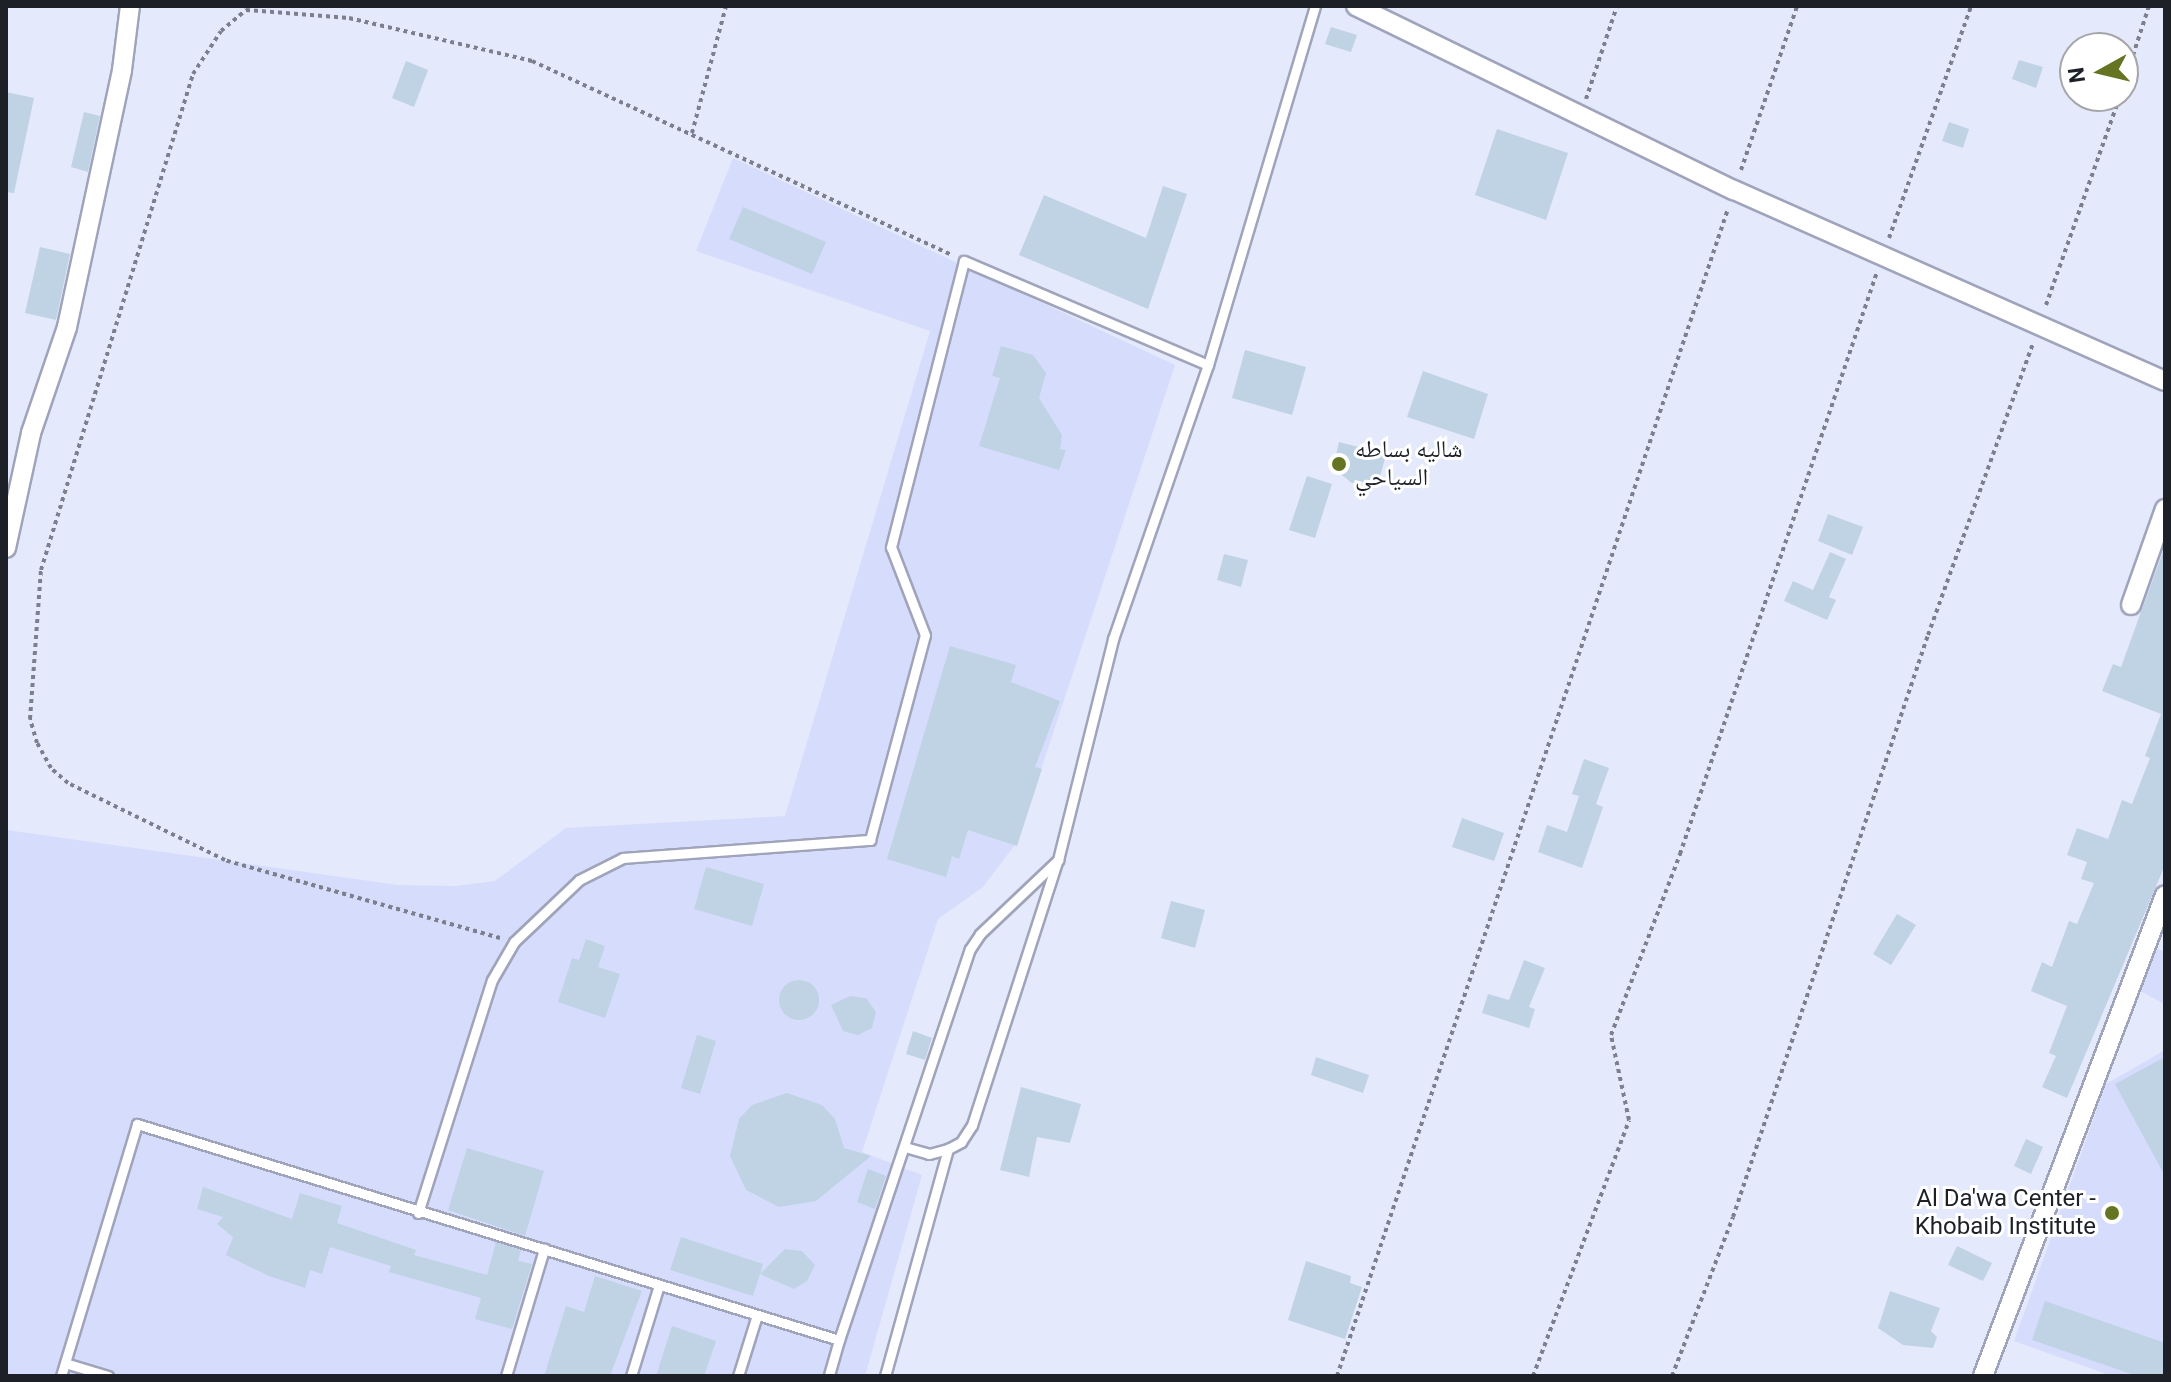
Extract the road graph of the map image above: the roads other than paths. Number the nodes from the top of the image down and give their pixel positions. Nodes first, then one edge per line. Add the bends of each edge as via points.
1 (130, 6) edge
2 (1315, 6) edge
3 (1356, 6) edge
4 (1208, 365) junction
5 (2165, 381) edge
6 (2165, 509) edge
7 (6, 548) edge
8 (2131, 605) dead end
9 (1058, 860) junction
10 (2165, 895) edge
11 (2157, 939) edge
12 (905, 1147) junction
13 (948, 1149) junction
14 (418, 1213) junction
15 (544, 1249) junction
16 (659, 1285) junction
17 (757, 1315) junction
18 (839, 1340) junction
19 (65, 1363) junction
20 (61, 1376) edge
21 (108, 1376) edge
22 (506, 1376) edge
23 (631, 1376) edge
24 (738, 1376) edge
25 (829, 1376) edge
26 (885, 1376) edge
27 (1983, 1376) edge

1 - 7 street via 122,70 67,327 31,433
2 - 4 lane
3 - 5 street via 1734,190
4 - 9 lane via 1113,639
4 - 14 lane via 964,261 891,547 925,635 870,840 610,861 579,880 514,942 492,980
6 - 8 street
9 - 12 lane via 970,949
9 - 13 lane via 972,1125 961,1142
10 - 11 street
11 - 27 street
12 - 13 lane via 929,1154
12 - 18 lane
13 - 26 lane
14 - 15 lane
14 - 19 lane via 137,1124
15 - 16 lane
15 - 22 lane
16 - 17 lane
16 - 23 lane
17 - 18 lane
17 - 24 lane
18 - 25 lane
19 - 20 lane
19 - 21 lane

